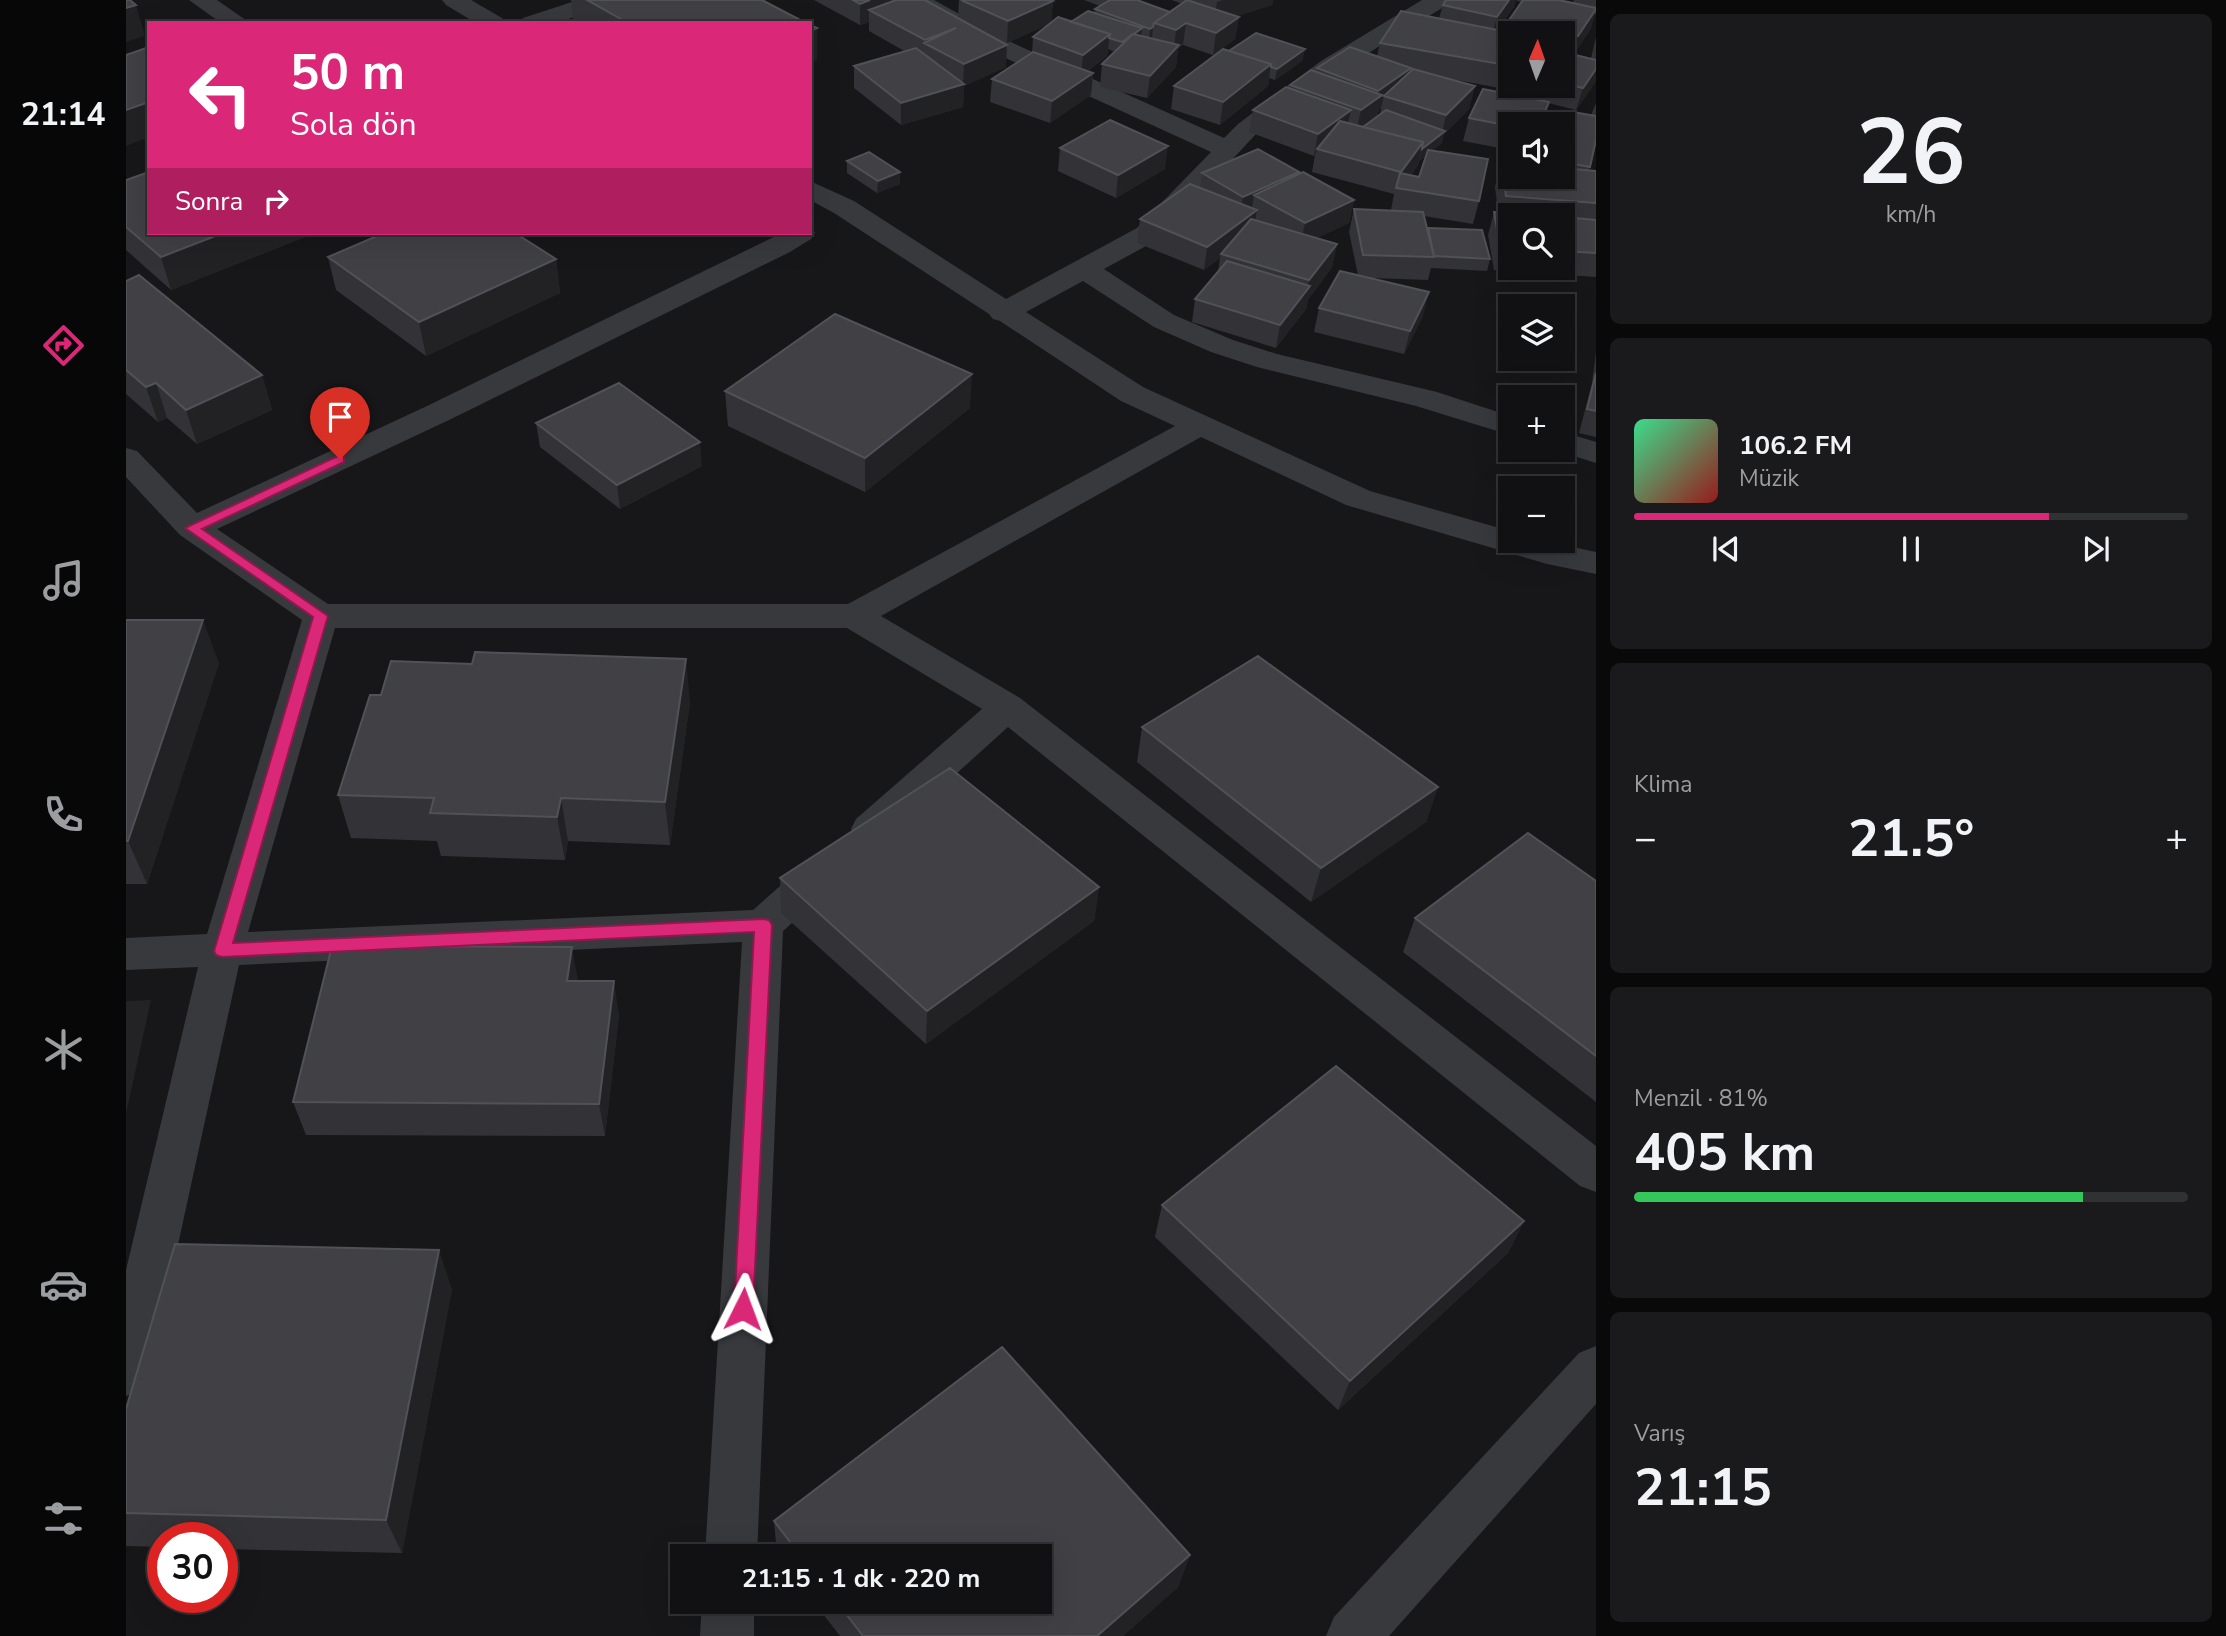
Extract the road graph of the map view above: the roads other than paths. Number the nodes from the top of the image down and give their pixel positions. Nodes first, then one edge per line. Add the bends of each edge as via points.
1 (201, 0) edge
2 (454, 0) edge
3 (602, 0) edge
4 (917, 0) edge
5 (1439, 0) edge
6 (235, 21) edge
7 (491, 21) edge
8 (537, 21) edge
9 (1227, 150) junction
10 (812, 190) edge
11 (844, 207) junction
12 (812, 226) edge
13 (798, 235) edge
14 (1084, 269) junction
15 (1003, 313) junction
16 (1498, 422) edge
17 (1200, 425) junction
18 (1575, 446) edge
19 (1596, 453) edge
20 (126, 458) edge
21 (192, 528) junction
22 (1596, 564) edge
23 (321, 616) junction
24 (854, 616) junction
25 (1007, 707) junction
26 (763, 925) junction
27 (222, 951) junction
28 (126, 954) edge
29 (1596, 1172) edge
30 (1596, 1369) edge
31 (126, 1373) edge
32 (732, 1544) edge
33 (728, 1614) edge
34 (727, 1636) edge
35 (1353, 1636) edge

1 - 6 street
2 - 7 street
3 - 8 street
4 - 9 street via 995,44
5 - 9 street via 1330,66 1247,129
9 - 14 street via 1147,234
10 - 11 street
11 - 12 street
11 - 15 street
13 - 21 street via 438,413
14 - 15 street
14 - 16 street via 1164,321 1222,346
15 - 17 street via 1132,394
17 - 22 street via 1358,498
17 - 24 street
18 - 19 street
20 - 21 street
21 - 23 street
23 - 24 street
23 - 27 street
24 - 25 street
25 - 26 street
25 - 29 street
26 - 27 street
26 - 32 street
27 - 28 street
27 - 31 street
30 - 35 street
33 - 34 street

